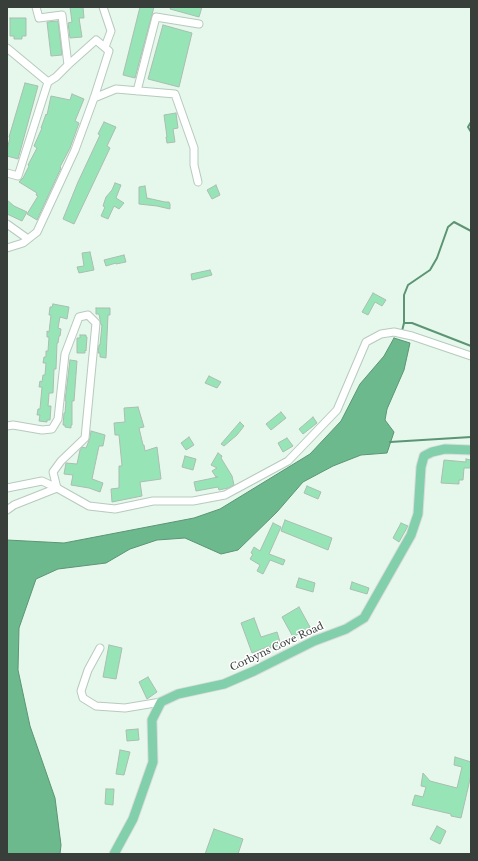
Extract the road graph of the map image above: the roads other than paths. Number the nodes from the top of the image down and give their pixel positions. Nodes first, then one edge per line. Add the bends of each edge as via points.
1 (36, 7) edge
2 (103, 7) edge
3 (199, 24) dead end
4 (106, 47) junction
5 (7, 48) edge
6 (68, 65) junction
7 (48, 82) junction
8 (137, 91) junction
9 (94, 98) junction
10 (7, 173) edge
11 (198, 182) dead end
12 (7, 224) edge
13 (28, 240) junction
14 (7, 248) edge
15 (471, 356) edge
16 (7, 426) edge
17 (471, 450) edge
18 (7, 488) edge
19 (57, 488) junction
20 (7, 510) edge
21 (100, 648) dead end
22 (161, 702) junction
23 (114, 854) edge

1 - 6 street via 39,18 62,14
2 - 4 street via 111,31
3 - 8 street via 156,17
4 - 6 street via 96,40
4 - 9 street via 109,51
5 - 7 street
6 - 7 street
7 - 10 street via 18,176
8 - 9 street via 116,89
8 - 11 street via 175,94 194,148
9 - 13 street via 75,150 38,232
12 - 13 street
13 - 14 street
15 - 19 street via 394,332 381,334 366,342 337,410 288,461 225,496 193,501 153,501 115,509 89,506
16 - 19 street via 52,429 58,419 64,354 79,317 88,315 96,323 85,438 53,472
17 - 22 main road, Corbyns Cove Road via 444,449 424,456 418,514 411,535 364,618 346,629 314,640 224,684 178,694
18 - 19 street via 42,481
19 - 20 street
21 - 22 street via 88,670 81,691 83,698 96,706 124,708
22 - 23 main road via 152,720 153,762 133,819

